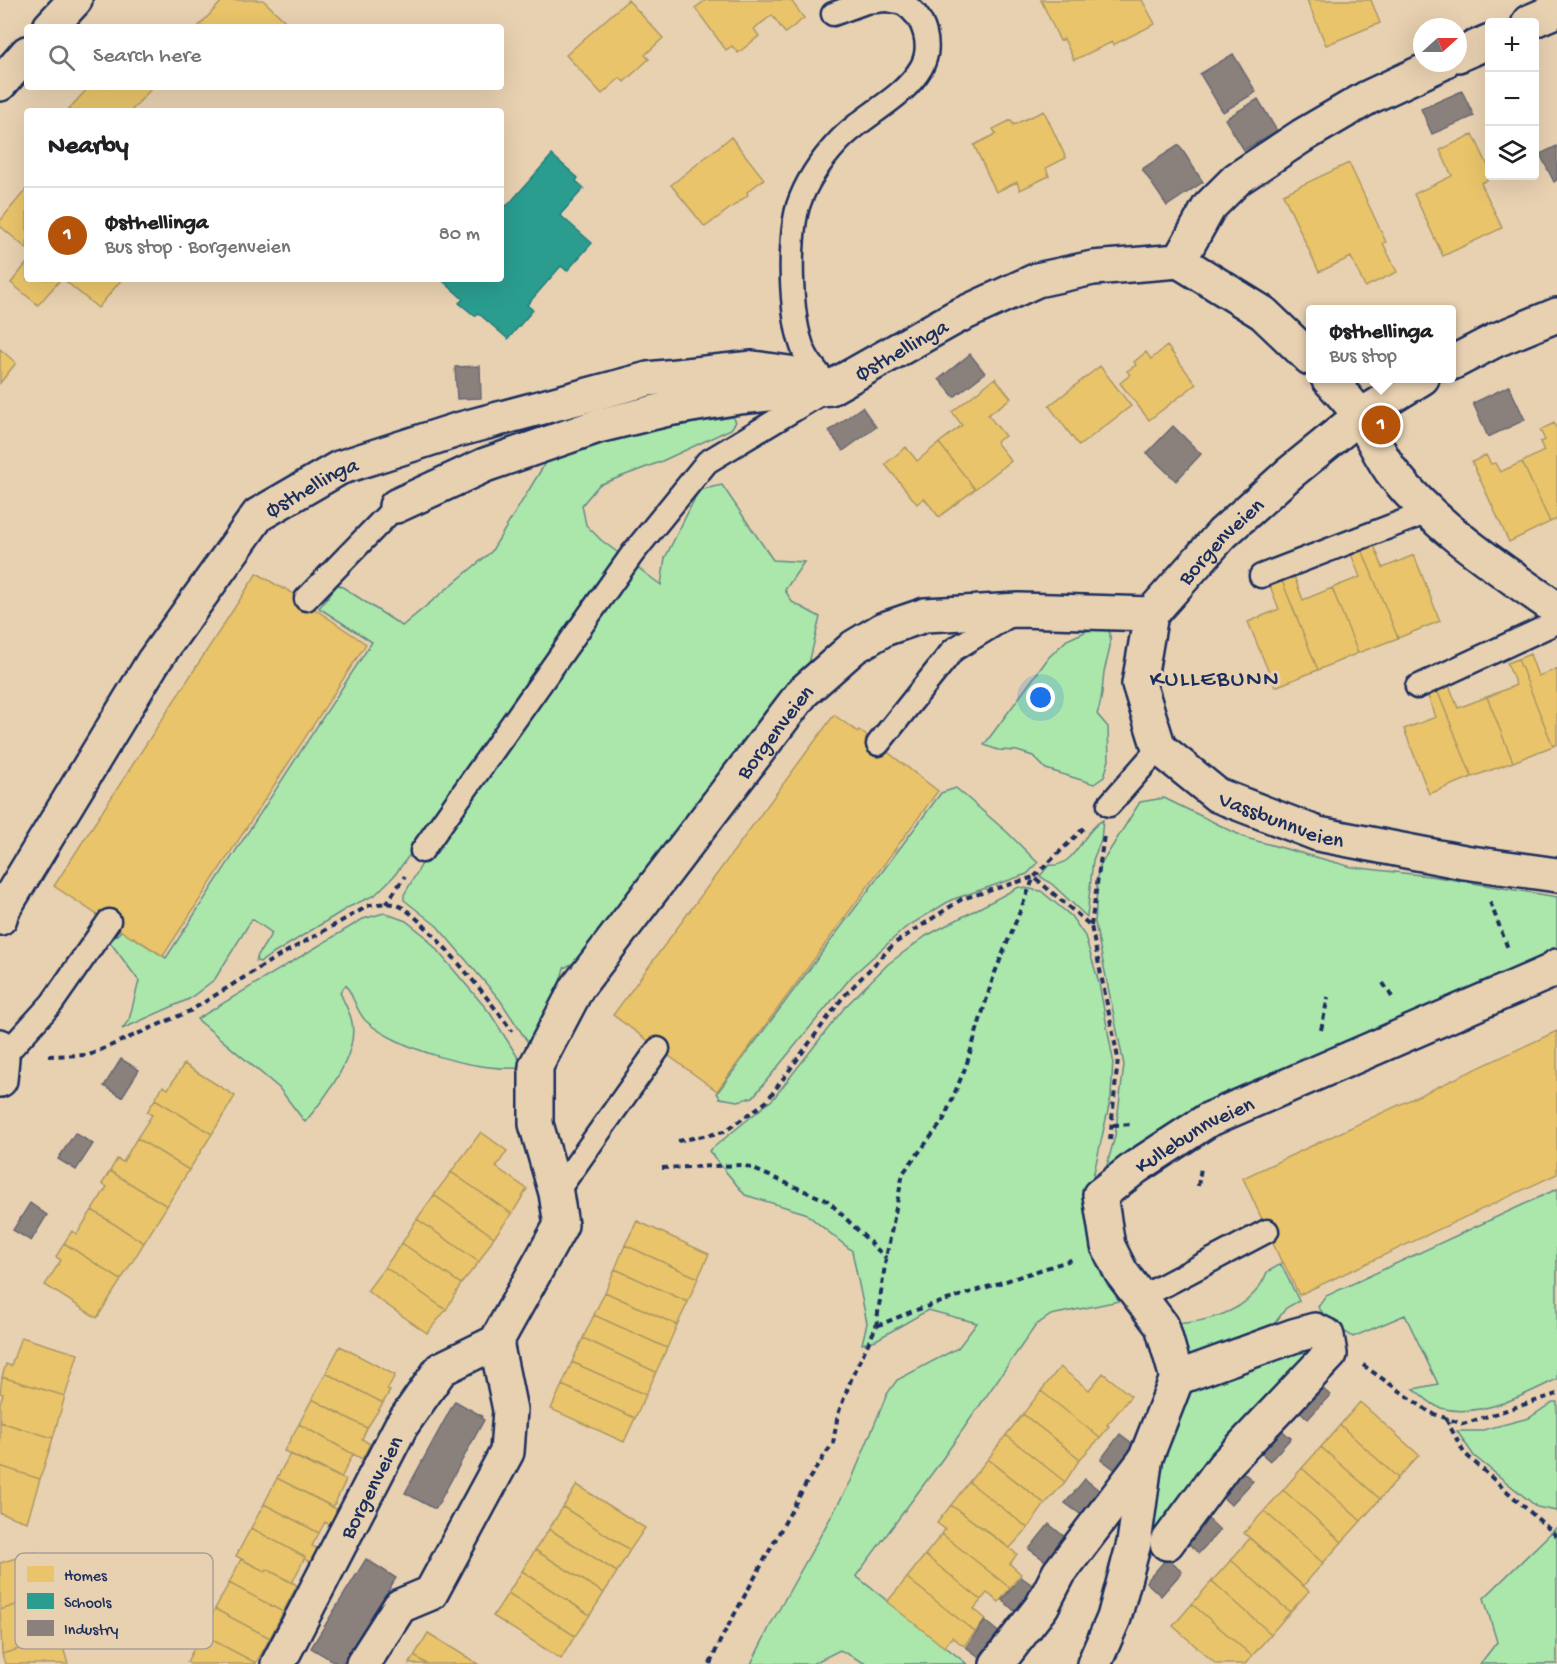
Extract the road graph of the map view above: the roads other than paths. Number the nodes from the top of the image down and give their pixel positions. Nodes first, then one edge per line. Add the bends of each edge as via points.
1 (75, 0) edge
2 (886, 0) edge
3 (1557, 10) edge
4 (833, 14) dead end
5 (1538, 18) edge
6 (53, 24) edge
7 (1485, 43) edge
8 (1467, 52) edge
9 (24, 56) edge
10 (1423, 72) edge
11 (0, 84) edge
12 (1179, 261) junction
13 (1557, 315) edge
14 (1306, 353) edge
15 (1456, 361) edge
16 (1332, 383) edge
17 (1414, 383) edge
18 (830, 387) junction
19 (1360, 416) junction
20 (396, 506) joint
21 (1428, 512) junction
22 (1261, 576) dead end
23 (306, 599) dead end
24 (1557, 609) edge
25 (1018, 610) junction
26 (1151, 614) junction
27 (1557, 622) edge
28 (1417, 687) dead end
29 (878, 744) dead end
30 (1159, 748) junction
31 (1108, 805) road end
32 (422, 851) dead end
33 (1557, 875) edge
34 (0, 913) edge
35 (109, 921) dead end
36 (1557, 966) edge
37 (658, 1049) dead end
38 (1, 1061) edge
39 (556, 1193) junction
40 (1267, 1231) dead end
41 (1140, 1298) junction
42 (496, 1342) junction
43 (1177, 1378) junction
44 (1146, 1460) junction
45 (1167, 1543) dead end
46 (278, 1664) edge
47 (363, 1664) edge
48 (997, 1664) edge
49 (1094, 1664) edge

1 - 6 street
2 - 4 lane
2 - 18 lane via 903,3 917,15 927,50 921,67 909,84 841,139 821,162 798,207 792,266 797,331 807,358
3 - 5 street
7 - 8 street
9 - 11 street
10 - 12 street via 1367,98 1237,179 1209,207
12 - 14 street via 1263,313
12 - 18 street, Østhellinga via 1094,268 1037,280 956,317
13 - 15 street
16 - 19 street
17 - 19 street, Borgenveien
18 - 20 street, Østhellinga via 729,398 598,426 485,465
18 - 32 lane, Østhellinga via 707,462 633,553
18 - 34 street, Østhellinga via 789,373 753,368 648,379 457,430 339,468 258,515 153,662
19 - 21 street via 1380,455
19 - 26 street, Borgenveien via 1222,534
20 - 23 lane
21 - 22 lane
21 - 24 street
25 - 26 street, Borgenveien
25 - 29 lane via 953,650
25 - 39 street, Borgenveien via 925,615 884,629 854,647 803,692 578,988 537,1066 536,1124
26 - 30 street via 1139,684
27 - 28 lane
30 - 31 lane
30 - 33 street, Vassbunnveien via 1217,795 1318,834
35 - 38 lane via 52,1003
36 - 41 street, Kullebunnveien via 1208,1120 1136,1167 1100,1196 1108,1246
37 - 39 lane
39 - 42 street, Borgenveien via 561,1226
40 - 41 lane
41 - 43 street via 1162,1326
42 - 46 street, Borgenveien via 441,1369 401,1426
42 - 47 street via 510,1410 507,1452 431,1593 400,1606
43 - 44 street
43 - 45 street via 1293,1336 1315,1330 1327,1336 1330,1354 1224,1466
44 - 48 street via 1059,1573 1042,1606
44 - 49 street via 1131,1554 1114,1618

